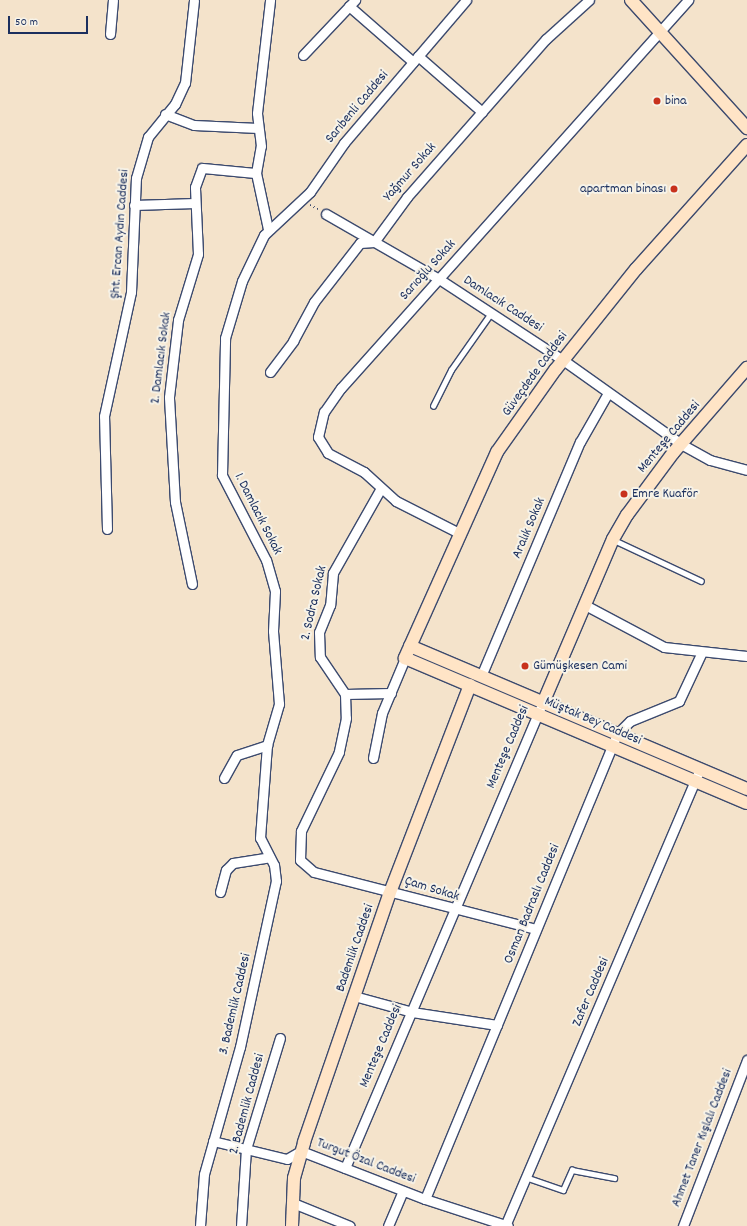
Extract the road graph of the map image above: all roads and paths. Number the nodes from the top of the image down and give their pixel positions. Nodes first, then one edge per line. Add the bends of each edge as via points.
1 (113, 0) edge
2 (194, 0) edge
3 (270, 0) edge
4 (466, 0) edge
5 (589, 0) edge
6 (631, 0) edge
7 (688, 0) edge
8 (352, 3) edge
9 (110, 34) dead end
10 (658, 34) junction
11 (303, 55) dead end
12 (416, 59) junction
13 (482, 112) junction
14 (165, 114) junction
15 (258, 128) junction
16 (747, 128) edge
17 (747, 145) edge
18 (256, 173) junction
19 (302, 200) junction
20 (195, 203) junction
21 (134, 205) junction
22 (326, 214) joint
23 (268, 229) junction
24 (374, 242) junction
25 (439, 279) junction
26 (491, 313) junction
27 (563, 360) junction
28 (747, 368) edge
29 (270, 372) dead end
30 (608, 392) junction
31 (433, 406) dead end
32 (681, 444) junction
33 (747, 470) edge
34 (381, 488) junction
35 (107, 529) dead end
36 (459, 533) junction
37 (613, 539) junction
38 (701, 580) dead end
39 (192, 584) dead end
40 (585, 605) junction
41 (410, 646) junction
42 (701, 654) junction
43 (747, 656) edge
44 (405, 658) junction
45 (481, 676) junction
46 (470, 685) junction
47 (391, 693) junction
48 (345, 694) junction
49 (543, 703) junction
50 (538, 714) junction
51 (617, 734) junction
52 (267, 745) junction
53 (612, 745) junction
54 (373, 758) dead end
55 (700, 769) junction
56 (224, 778) dead end
57 (695, 780) junction
58 (747, 789) edge
59 (747, 803) edge
60 (270, 857) junction
61 (390, 891) junction
62 (220, 892) dead end
63 (455, 911) junction
64 (536, 929) junction
65 (354, 996) junction
66 (412, 1012) junction
67 (497, 1025) junction
68 (280, 1038) dead end
69 (747, 1060) edge
70 (213, 1140) junction
71 (246, 1149) junction
72 (301, 1151) junction
73 (345, 1168) junction
74 (528, 1178) junction
75 (614, 1178) dead end
76 (403, 1191) junction
77 (425, 1199) junction
78 (293, 1203) junction
79 (200, 1226) edge
80 (241, 1226) edge
81 (292, 1226) edge
82 (350, 1226) edge
83 (388, 1226) edge
84 (506, 1226) edge
85 (683, 1226) edge

1 - 9 street
2 - 14 street, Şht. Ercan Aydın Caddesi via 185,83
3 - 15 street
4 - 12 street, Sarıbenli Caddesi
5 - 13 street, Yağmur Sokak via 546,39
6 - 10 street
7 - 10 street, Sarıoğlu Sokak
8 - 11 street
8 - 12 street
10 - 16 street
10 - 25 street, Sarıoğlu Sokak
12 - 13 street
12 - 19 street, Sarıbenli Caddesi via 344,143
13 - 24 street, Yağmur Sokak via 394,211
14 - 15 street via 194,125
14 - 21 street, Şht. Ercan Aydın Caddesi via 143,149
15 - 18 street via 261,146
17 - 27 street, Güveçdede Caddesi via 636,269
18 - 20 street, 2. Damlacık Sokak via 202,168 197,177
18 - 23 street
19 - 22 path
19 - 23 street, Sarıbenli Caddesi
20 - 21 street
20 - 39 street, 2. Damlacık Sokak via 198,254 178,320 169,397 175,502
21 - 35 street, Şht. Ercan Aydın Caddesi via 131,292 104,416
22 - 24 street, Damlacık Caddesi
23 - 52 street, 1. Damlacık Sokak via 245,271 225,338 220,453 224,481 249,522 274,586 273,631 280,697
24 - 25 street, Damlacık Caddesi
24 - 29 street via 360,243 314,302 293,342
25 - 26 street, Damlacık Caddesi
25 - 34 street, Sarıoğlu Sokak via 341,388 319,425 318,437 323,448 364,472
26 - 27 street, Damlacık Caddesi
26 - 31 lane via 451,370
27 - 30 street, Damlacık Caddesi
27 - 36 street, Güveçdede Caddesi via 498,452
28 - 32 street, Menteşe Caddesi
30 - 32 street, Damlacık Caddesi
30 - 45 street, Aralık Sokak via 580,442
32 - 33 street, Damlacık Caddesi via 710,460
32 - 37 street, Menteşe Caddesi via 647,486
34 - 36 street, Sarıoğlu Sokak via 404,505
34 - 48 street, 2. Sodra Sokak via 333,573 330,605 318,636 320,657
36 - 41 street, Güveçdede Caddesi
37 - 38 lane
37 - 40 street, Menteşe Caddesi
40 - 42 street via 653,644
40 - 49 street, Menteşe Caddesi
41 - 44 street, Güveçdede Caddesi
41 - 45 street, Müştak Bey Caddesi
42 - 43 street
42 - 51 street, Osman Badraslı Caddesi via 676,704 630,721
44 - 46 street, Müştak Bey Caddesi
44 - 47 street
45 - 49 street, Müştak Bey Caddesi
46 - 50 street, Müştak Bey Caddesi
46 - 61 street, Bademlik Caddesi
47 - 48 street
47 - 54 street via 382,713
48 - 61 street, Çam Sokak via 346,718 339,752 298,838 300,860 306,868 319,874
49 - 50 street, Menteşe Caddesi
49 - 51 street, Müştak Bey Caddesi
50 - 53 street, Müştak Bey Caddesi
50 - 63 street, Menteşe Caddesi
51 - 53 street, Osman Badraslı Caddesi
51 - 55 street, Müştak Bey Caddesi
52 - 56 street via 237,755
52 - 60 street, 1. Damlacık Sokak via 260,838
53 - 57 street, Müştak Bey Caddesi
53 - 64 street, Osman Badraslı Caddesi
55 - 57 street, Zafer Caddesi
55 - 58 street, Müştak Bey Caddesi
57 - 59 street, Müştak Bey Caddesi
57 - 74 street, Zafer Caddesi
60 - 62 street via 233,863 226,870
60 - 70 street, 3. Bademlik Caddesi via 276,875 275,895 240,1047
61 - 63 street, Çam Sokak
61 - 65 street, Bademlik Caddesi
63 - 64 street, Çam Sokak
63 - 66 street, Menteşe Caddesi
64 - 67 street, Osman Badraslı Caddesi
65 - 66 street
65 - 72 street, Bademlik Caddesi
66 - 67 street
66 - 73 street, Menteşe Caddesi
67 - 77 street, Osman Badraslı Caddesi
68 - 71 street, 2. Bademlik Caddesi
69 - 85 street, Ahmet Taner Kışlalı Caddesi
70 - 71 street, Turgut Özal Caddesi
70 - 79 street, 3. Bademlik Caddesi via 204,1174
71 - 72 street, Turgut Özal Caddesi via 287,1159
71 - 80 street, 2. Bademlik Caddesi
72 - 73 street, Turgut Özal Caddesi
72 - 78 street, Bademlik Caddesi via 294,1178
73 - 76 street, Turgut Özal Caddesi
74 - 75 lane via 563,1190 572,1170
74 - 84 street, Zafer Caddesi
76 - 77 street, Turgut Özal Caddesi
76 - 83 street
77 - 84 street, Turgut Özal Caddesi
78 - 81 street, Bademlik Caddesi
78 - 82 street

